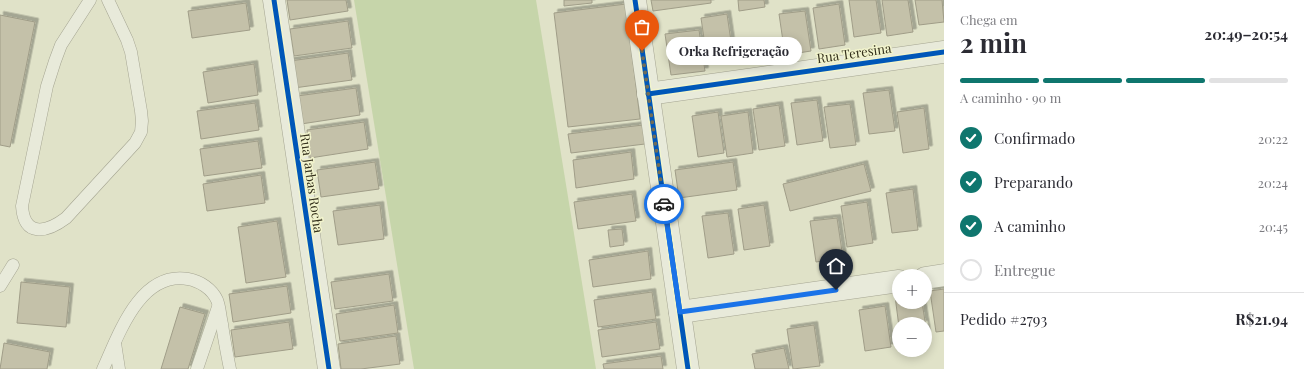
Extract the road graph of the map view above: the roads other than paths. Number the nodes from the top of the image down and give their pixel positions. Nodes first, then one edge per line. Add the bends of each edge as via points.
1 (90, 0) edge
2 (108, 0) edge
3 (274, 0) edge
4 (635, 0) edge
5 (944, 52) edge
6 (648, 94) junction
7 (13, 265) dead end
8 (944, 275) edge
9 (932, 277) edge
10 (892, 282) edge
11 (0, 286) edge
12 (218, 306) junction
13 (680, 312) junction
14 (115, 343) junction
15 (103, 369) edge
16 (119, 369) edge
17 (197, 369) edge
18 (230, 369) edge
19 (329, 369) edge
20 (688, 369) edge

1 - 2 lane via 62,45 47,86 22,206 23,217 27,224 34,228 56,226 66,218 135,143 141,132 141,111 131,52
3 - 19 street, Rua Jarbas Rocha
4 - 6 street
5 - 6 street, Rua Teresina
6 - 13 street
7 - 11 lane
8 - 9 street
10 - 13 street
12 - 14 lane via 213,294 199,282 182,279 165,281 149,290 138,302
12 - 17 lane
12 - 18 lane
13 - 20 street
14 - 15 lane
14 - 16 lane

